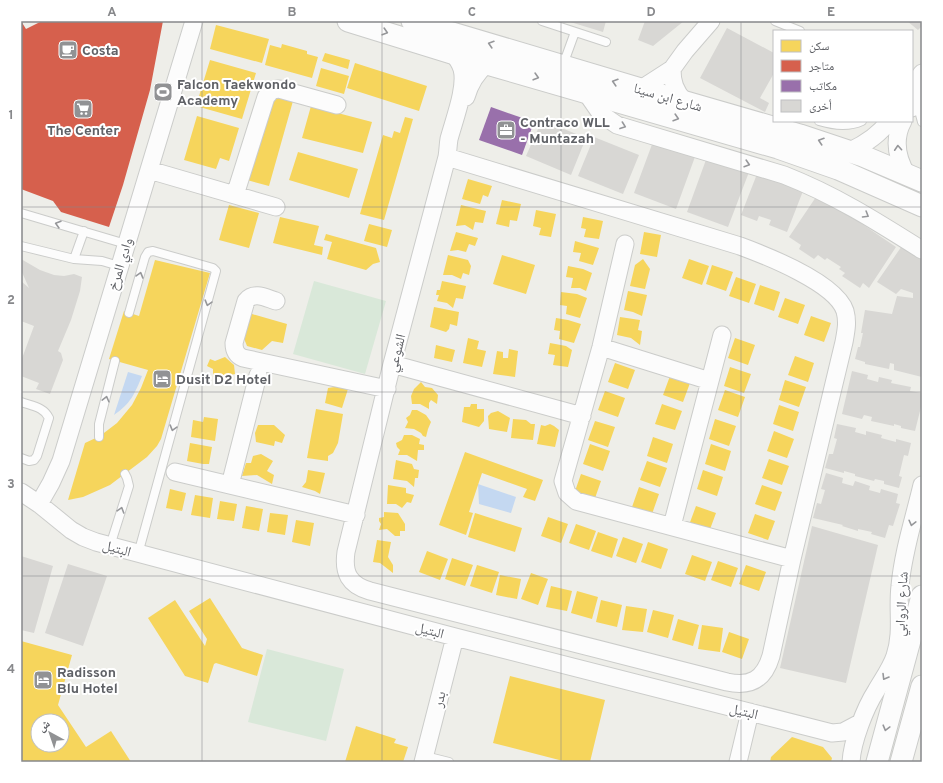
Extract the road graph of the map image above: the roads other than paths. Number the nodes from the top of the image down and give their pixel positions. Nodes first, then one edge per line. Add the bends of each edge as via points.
1 (194, 21) edge
2 (348, 21) edge
3 (412, 21) edge
4 (542, 21) edge
5 (711, 21) edge
6 (775, 21) edge
7 (798, 30) edge
8 (575, 32) junction
9 (606, 42) dead end
10 (452, 52) junction
11 (487, 64) junction
12 (563, 66) junction
13 (672, 69) junction
14 (922, 73) edge
15 (641, 89) junction
16 (585, 91) junction
17 (916, 98) edge
18 (684, 101) junction
19 (337, 105) dead end
20 (826, 122) edge
21 (859, 122) edge
22 (888, 122) edge
23 (903, 122) edge
24 (922, 122) edge
25 (781, 125) edge
26 (850, 151) junction
27 (447, 156) junction
28 (149, 170) junction
29 (915, 178) edge
30 (235, 195) junction
31 (913, 202) edge
32 (276, 207) dead end
33 (21, 213) edge
34 (922, 213) edge
35 (84, 231) junction
36 (126, 244) junction
37 (626, 244) dead end
38 (21, 246) edge
39 (922, 250) edge
40 (74, 259) junction
41 (119, 266) junction
42 (276, 301) dead end
43 (129, 313) dead end
44 (722, 334) dead end
45 (600, 347) junction
46 (115, 360) dead end
47 (392, 364) junction
48 (258, 375) dead end
49 (710, 381) junction
50 (387, 390) junction
51 (21, 402) edge
52 (582, 416) junction
53 (99, 437) dead end
54 (21, 458) edge
55 (176, 472) dead end
56 (125, 474) dead end
57 (230, 485) junction
58 (922, 485) edge
59 (21, 492) edge
60 (39, 504) junction
61 (356, 515) junction
62 (672, 526) junction
63 (110, 546) junction
64 (138, 554) junction
65 (792, 559) junction
66 (922, 596) edge
67 (455, 637) junction
68 (922, 686) edge
69 (750, 712) junction
70 (860, 723) junction
71 (832, 733) junction
72 (424, 759) edge
73 (851, 760) edge
74 (449, 762) edge
75 (738, 762) edge
76 (877, 762) edge
77 (901, 762) edge

1 - 28 street, وادي المرخ
2 -> 10 street, شارع ابن سينا
12 -> 3 street, شارع ابن سينا
4 - 8 lane
5 - 13 street
6 - 7 lane
8 - 9 lane
8 - 12 lane
10 - 11 street, شارع ابن سينا
10 - 27 street, الشوعي via 462,69 463,78 448,141
11 -> 16 street, شارع ابن سينا
11 - 27 street, الشوعي via 471,82
15 -> 12 street, شارع ابن سينا
13 - 15 street
13 - 18 street via 674,87
14 - 17 street
15 - 18 street, شارع ابن سينا
16 -> 31 street, شارع ابن سينا via 778,148 838,169
16 -> 39 street via 601,114 617,124 800,181 846,203
17 - 24 lane
18 - 25 street, شارع ابن سينا
19 - 30 street via 279,89 272,90 266,97
20 - 21 lane
22 - 26 street via 870,141
29 -> 23 street via 901,165 898,155 898,133
26 -> 25 street, شارع ابن سينا
26 - 29 street, شارع ابن سينا
27 - 47 street, الشوعي
27 - 65 street, الشوعي via 740,246 776,261 825,287 837,297 845,311 847,326
28 - 30 street
28 - 36 street, وادي المرخ
30 - 32 street
31 - 34 street, شارع ابن سينا
35 -> 33 lane
35 - 36 lane
35 - 40 lane
36 - 41 street, وادي المرخ
37 - 45 street
38 - 40 lane
40 - 41 lane via 102,261
41 - 60 street, وادي المرخ via 61,461
42 - 50 street via 255,296 248,298 234,343 239,356
43 -> 64 lane via 148,252 153,251 216,271
44 - 49 street
45 - 49 street
45 - 52 street
53 -> 46 lane via 99,424
47 - 50 street, الشوعي
47 - 52 street
48 - 57 street
49 - 62 street
50 - 61 street, الشوعي
51 - 54 lane via 41,409 49,418 37,456 29,461
52 - 62 street via 564,481 567,494 576,501
55 - 57 street
63 -> 56 lane via 129,486
57 - 61 street
58 -> 70 street, شارع الروابي via 904,558 900,587 901,625 895,657
59 - 60 street, البتيل
60 - 63 street, البتيل via 71,530
61 - 65 street, الشوعي via 346,552 345,569 348,577 361,588 736,684 755,680 768,666
62 - 65 street
63 - 64 street, البتيل
64 - 67 street, البتيل
66 -> 76 street, شارع الروابي
67 - 69 street, البتيل
67 - 72 street, بدر
68 - 77 street
69 - 71 street, البتيل
69 - 75 street
70 - 71 street, البتيل via 843,732
70 - 73 street, شارع الروابي
71 - 73 street
72 - 74 lane

